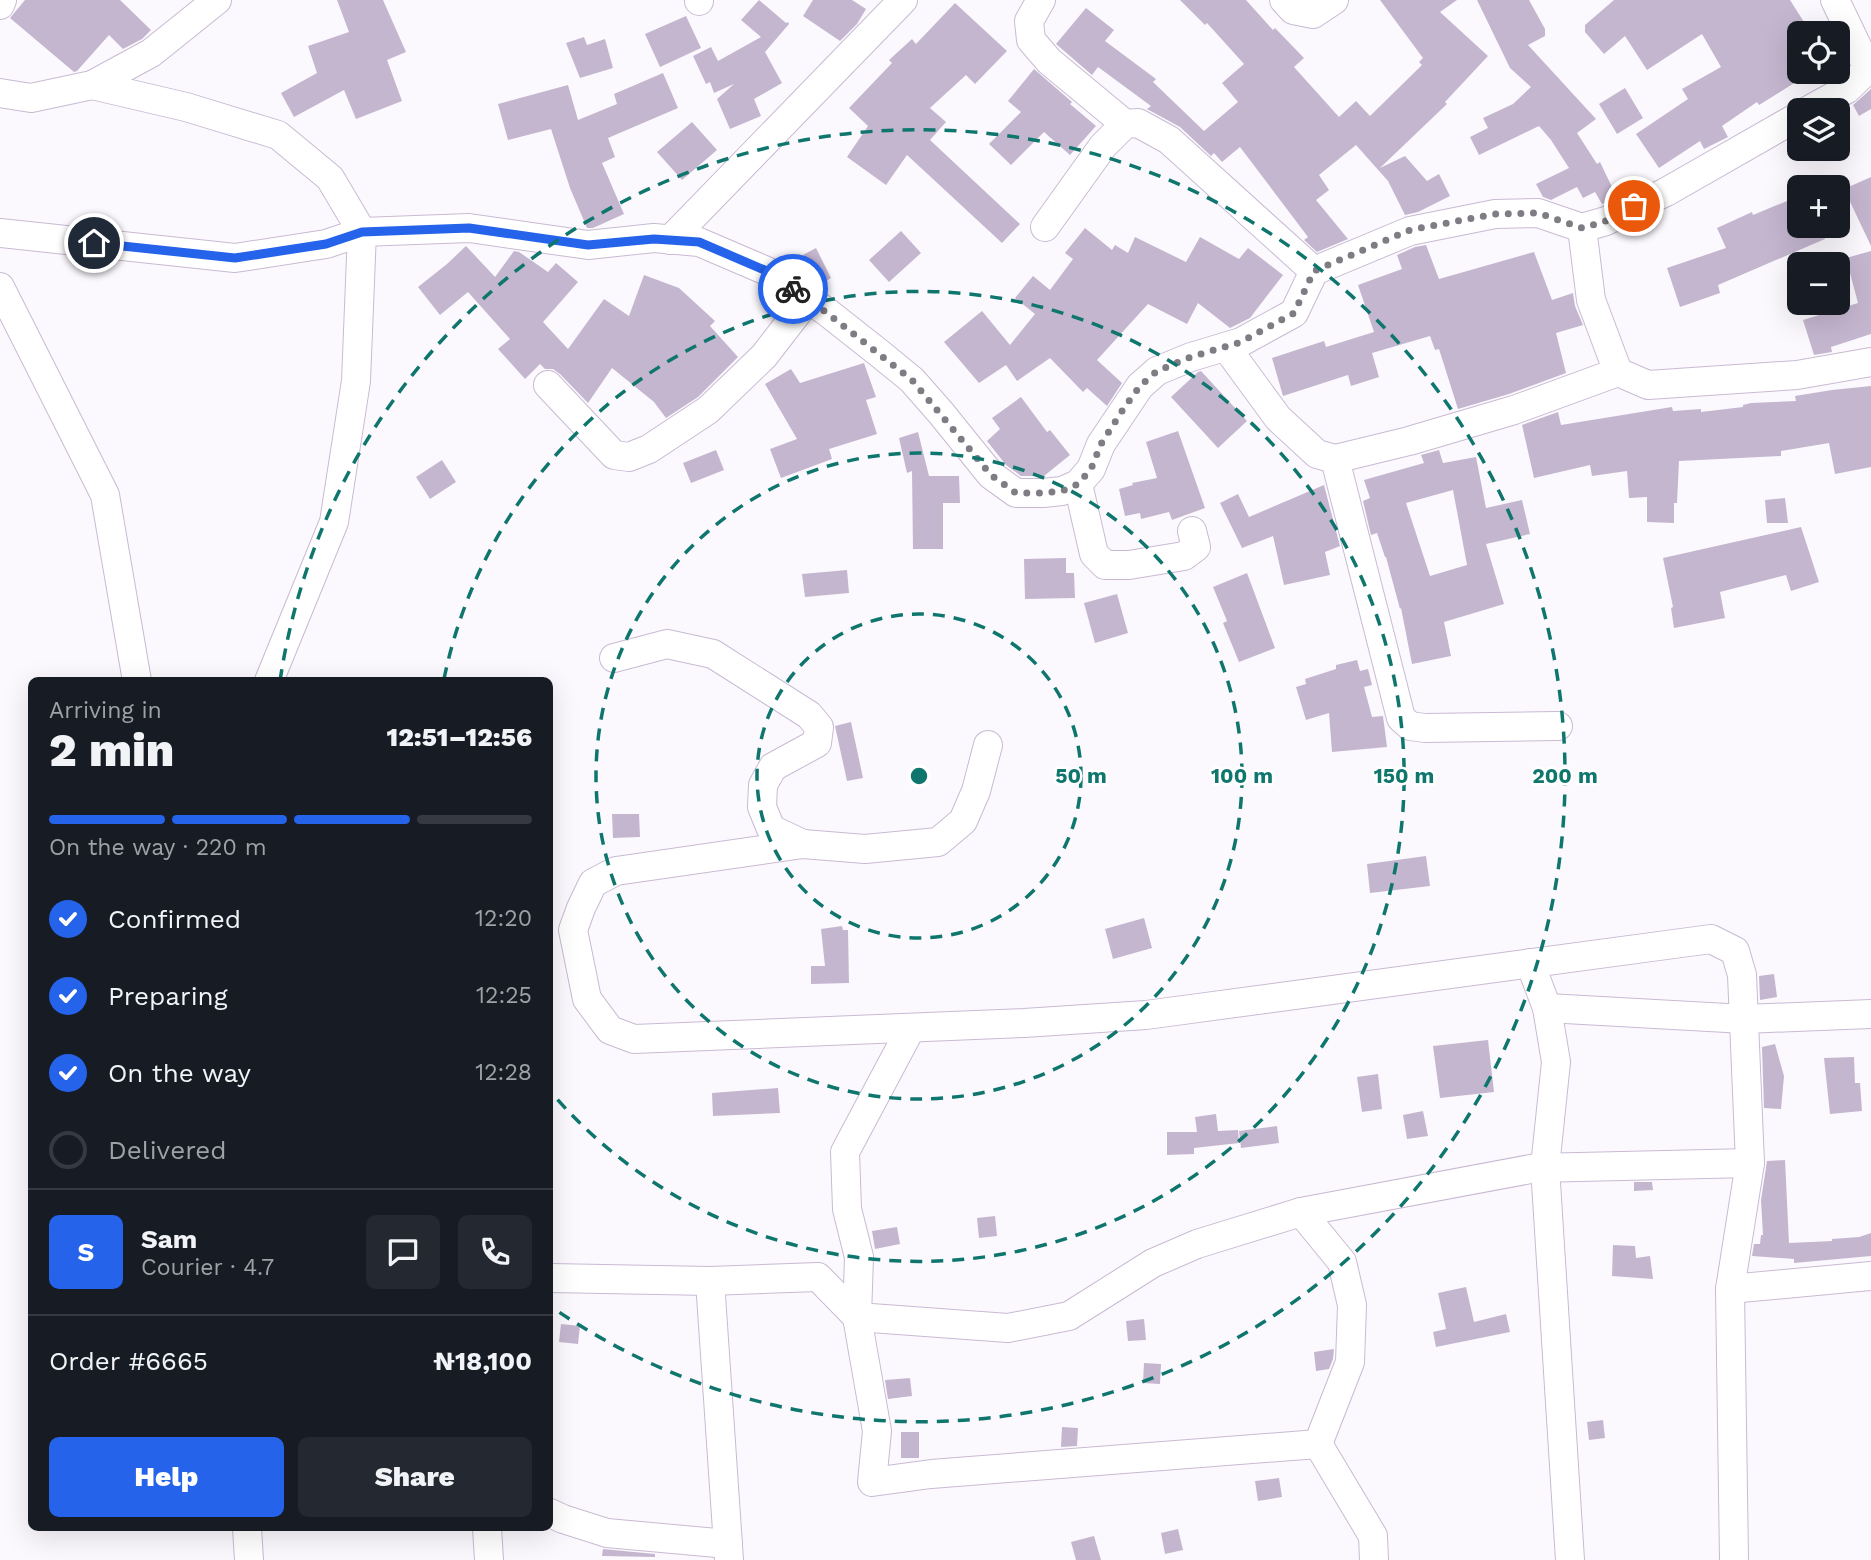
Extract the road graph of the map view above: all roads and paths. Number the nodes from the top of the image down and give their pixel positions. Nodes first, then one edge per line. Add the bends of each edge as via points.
1 (2, 0) edge
2 (217, 0) edge
3 (903, 0) edge
4 (1041, 0) edge
5 (1284, 0) edge
6 (1334, 0) edge
7 (1835, 0) edge
8 (0, 5) edge
9 (1869, 69) edge
10 (92, 85) junction
11 (0, 93) edge
12 (1831, 98) edge
13 (1787, 123) edge
14 (1125, 124) junction
15 (1045, 227) dead end
16 (1582, 228) junction
17 (362, 232) junction
18 (0, 233) edge
19 (670, 240) junction
20 (1314, 271) junction
21 (0, 287) edge
22 (808, 299) junction
23 (1226, 347) junction
24 (1871, 362) edge
25 (1618, 372) junction
26 (548, 386) dead end
27 (1335, 458) junction
28 (1078, 484) junction
29 (1192, 531) dead end
30 (614, 658) dead end
31 (136, 677) edge
32 (271, 677) edge
33 (1558, 726) dead end
34 (988, 745) dead end
35 (803, 844) junction
36 (561, 931) edge
37 (1530, 963) junction
38 (1547, 1008) junction
39 (1871, 1014) edge
40 (1745, 1019) junction
41 (911, 1028) junction
42 (1750, 1163) junction
43 (1545, 1167) junction
44 (1301, 1212) junction
45 (1871, 1276) edge
46 (553, 1278) edge
47 (710, 1281) junction
48 (1730, 1289) junction
49 (857, 1317) junction
50 (1318, 1444) junction
51 (553, 1514) edge
52 (247, 1531) edge
53 (487, 1531) edge
54 (728, 1552) edge
55 (249, 1560) edge
56 (489, 1560) edge
57 (1374, 1560) edge
58 (1570, 1560) edge
59 (1734, 1560) edge

1 - 8 street
2 - 10 street via 151,53
3 - 19 street
4 - 14 street via 1029,21 1031,40 1049,61
5 - 6 street via 1293,10 1313,14
7 - 9 street
9 - 12 street
10 - 11 street via 31,98
10 - 17 street via 278,135 330,178
13 - 16 street via 1666,192
14 - 15 street via 1103,146
14 - 20 street via 1138,122 1169,140
16 - 20 street via 1538,213 1495,214 1410,230
16 - 25 street via 1591,300
17 - 18 street via 326,244 235,258
17 - 19 street via 469,228 588,245
17 - 32 street via 356,381 334,522
19 - 22 street via 699,242 769,272
20 - 23 street via 1294,313
21 - 31 street via 105,495
22 - 26 street via 764,356 708,410 629,457 614,455
22 - 28 street via 912,380 991,475 1016,493 1062,491
23 - 27 street via 1278,418 1317,454
23 - 28 street via 1157,371 1140,386
24 - 25 street via 1797,375 1648,385
25 - 27 street via 1514,410
27 - 33 street via 1401,718 1410,726 1425,728
28 - 29 street via 1094,554 1105,565 1184,556 1196,547
30 - 35 street via 667,644 713,654 809,715 820,727 817,743 773,767 763,785 762,807 771,830
34 - 35 street via 963,821 938,842 865,849
35 - 36 street via 616,871 593,883 581,908
36 - 41 street via 587,999 610,1030 634,1039
37 - 38 street
37 - 40 street via 1712,939 1735,951
37 - 41 street via 1146,1015
38 - 40 street
38 - 43 street via 1556,1062
39 - 40 street
40 - 42 street
41 - 49 street via 845,1152 847,1209 859,1257
42 - 43 street
42 - 48 street
43 - 44 street
43 - 58 street
44 - 49 street via 1164,1258 1069,1316 1008,1328
44 - 50 street via 1342,1262 1352,1305 1350,1362
45 - 48 street
46 - 47 street
47 - 49 street via 818,1277
47 - 54 street
48 - 59 street
49 - 50 street via 877,1431 872,1482
50 - 57 street via 1373,1535
51 - 54 street via 607,1533
52 - 55 street
53 - 56 street

